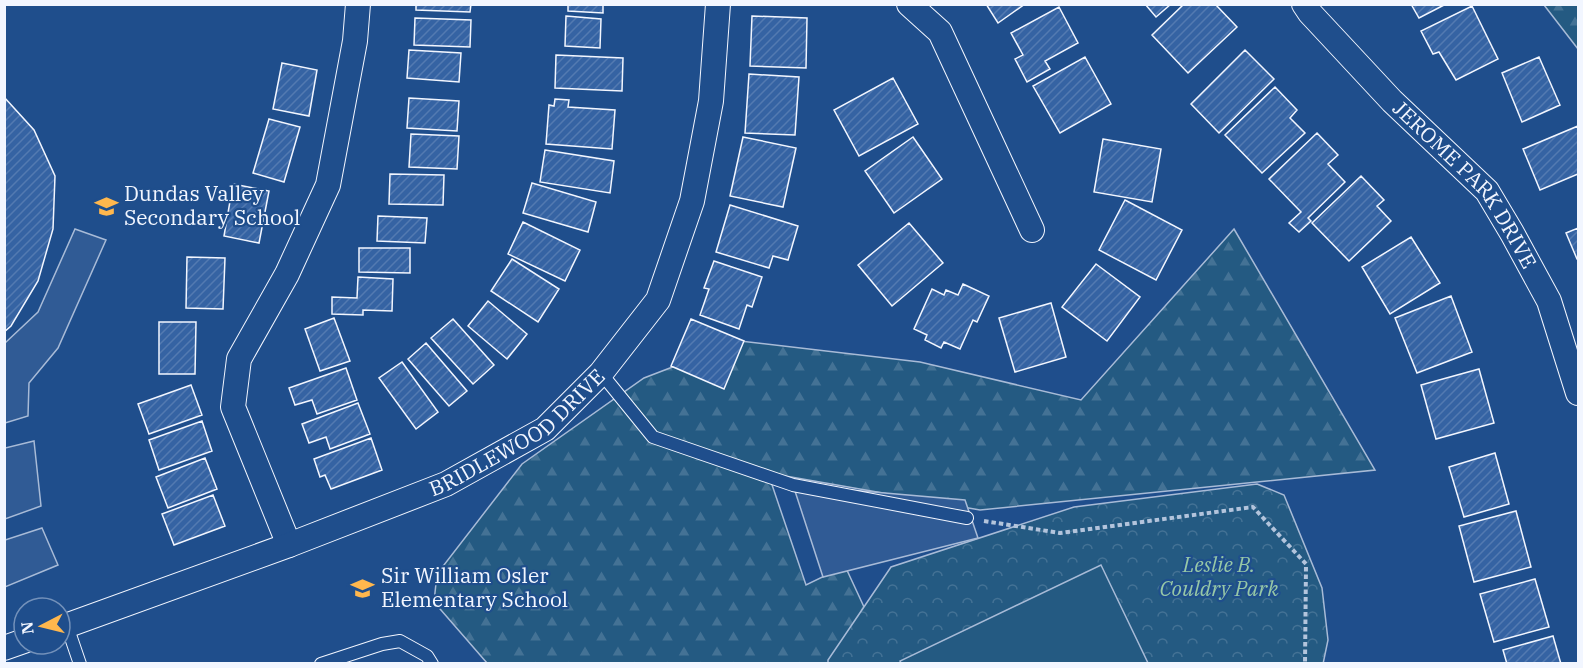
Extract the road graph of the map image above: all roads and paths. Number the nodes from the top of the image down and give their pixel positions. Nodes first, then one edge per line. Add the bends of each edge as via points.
1 (358, 4) edge
2 (718, 4) edge
3 (909, 4) edge
4 (1304, 4) edge
5 (1032, 231) dead end
6 (601, 373) junction
7 (1578, 393) edge
8 (967, 518) joint
9 (289, 545) junction
10 (72, 624) edge
11 (72, 645) edge
12 (80, 663) edge
13 (321, 663) edge
14 (432, 663) edge
15 (1305, 663) edge

1 - 9 street via 355,41 328,185 287,274 239,359 233,407
2 - 6 street, BRIDLEWOOD DRIVE via 711,101 692,201 658,300
3 - 5 street via 940,32
4 - 7 street, JEROME PARK DRIVE via 1392,101 1487,191 1549,302
6 - 8 lane via 653,437 793,485
6 - 9 street, BRIDLEWOOD DRIVE via 545,429 446,484
8 - 15 path via 1060,533 1253,507 1306,564
9 - 10 street, BRIDLEWOOD DRIVE
11 - 12 lane
13 - 14 lane via 400,641

